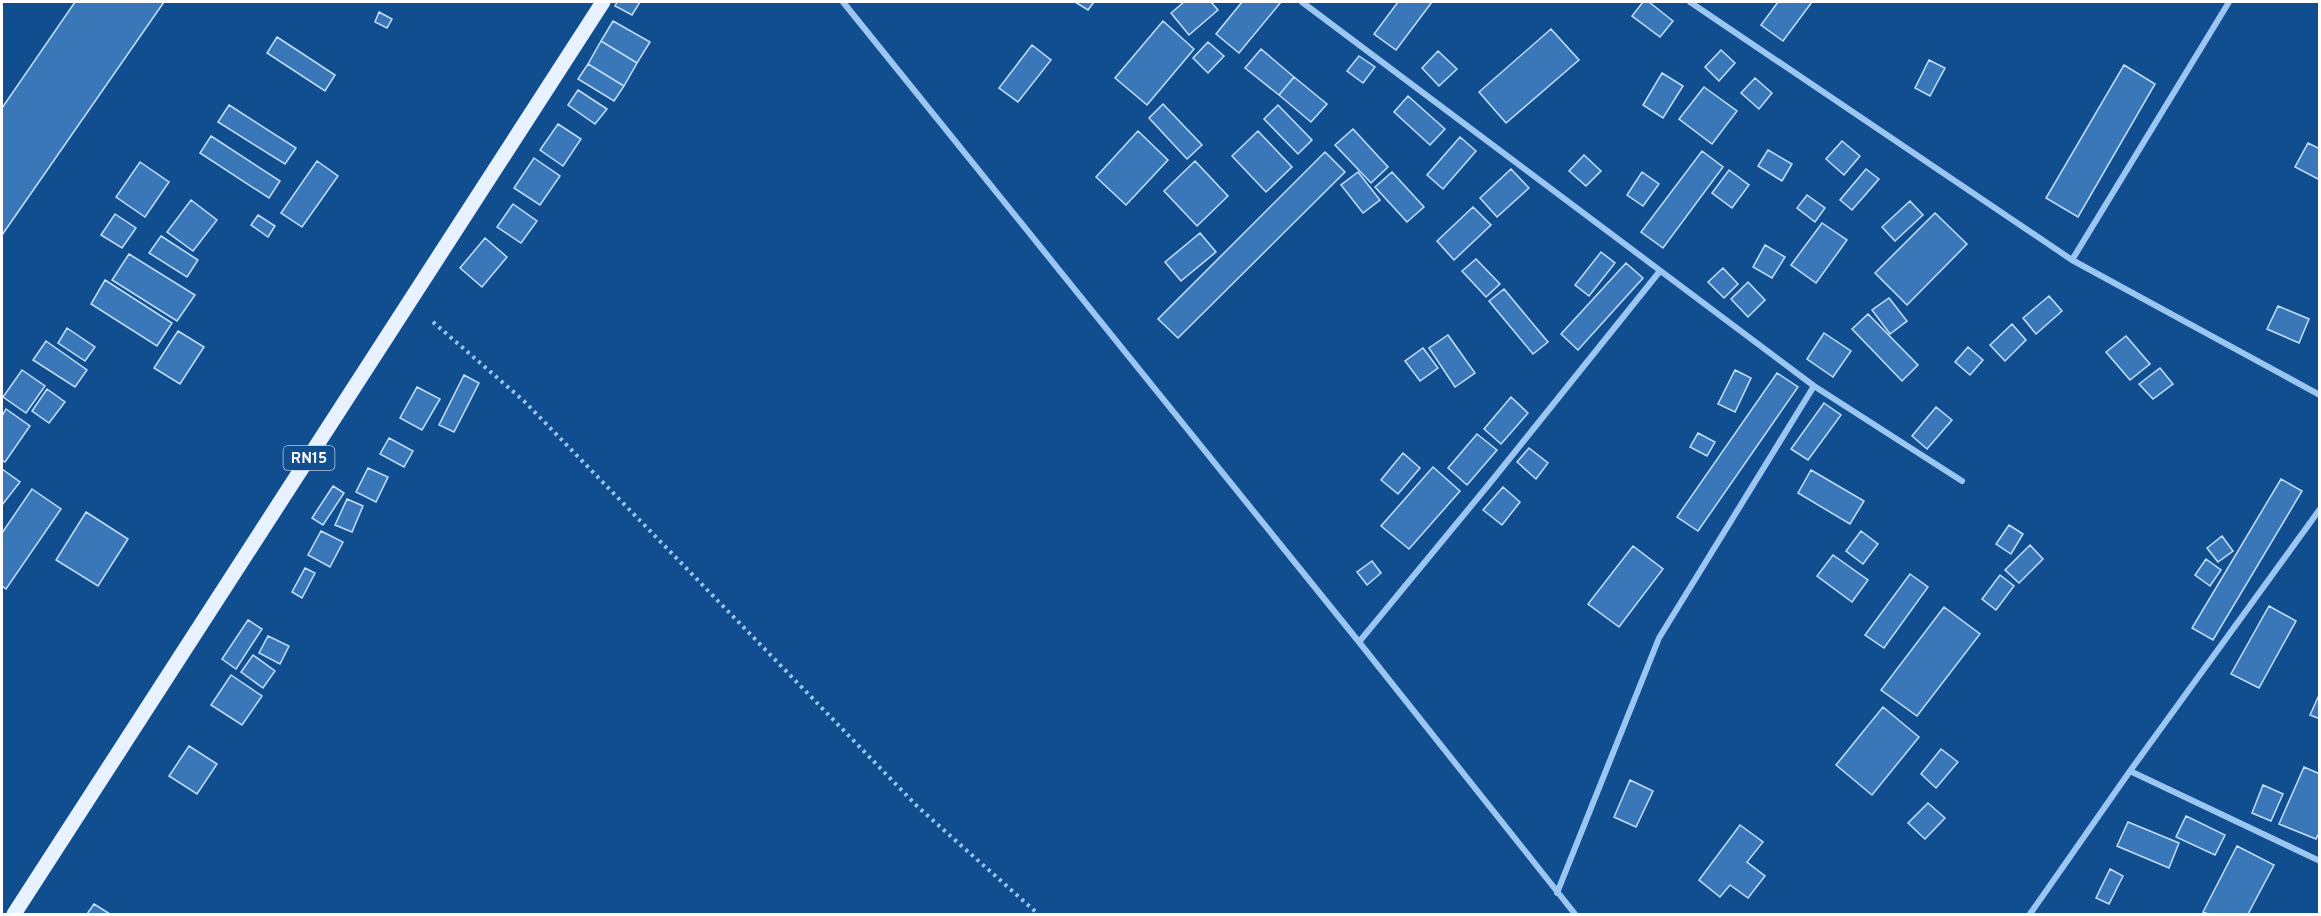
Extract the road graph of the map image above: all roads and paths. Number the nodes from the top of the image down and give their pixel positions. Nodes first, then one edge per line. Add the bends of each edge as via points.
1 (603, 2) edge
2 (843, 2) edge
3 (1302, 2) edge
4 (1690, 2) edge
5 (2229, 2) edge
6 (2072, 260) junction
7 (1660, 271) junction
8 (409, 302) junction
9 (1814, 386) junction
10 (2319, 395) edge
11 (1962, 482) dead end
12 (2319, 509) edge
13 (1359, 642) junction
14 (2130, 771) junction
15 (2319, 861) edge
16 (1557, 893) junction
17 (14, 915) edge
18 (1038, 915) edge
19 (1575, 915) edge
20 (2030, 915) edge

1 - 8 main road, RN15
2 - 13 street
3 - 7 street
4 - 6 street
5 - 6 street
6 - 10 street
7 - 9 street
7 - 13 street
8 - 17 main road, RN15
8 - 18 path via 524,401 917,806
9 - 11 street
9 - 16 street via 1659,638
12 - 14 street
13 - 16 street
14 - 15 street
14 - 20 street
16 - 19 street

